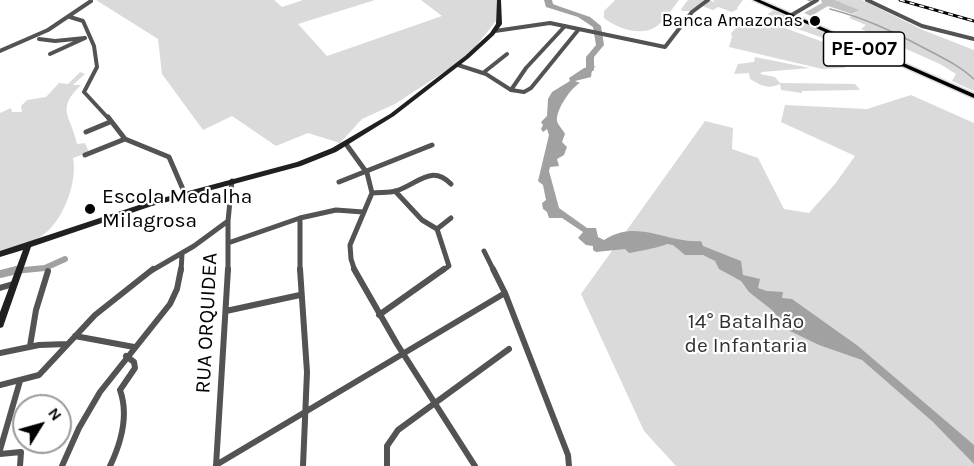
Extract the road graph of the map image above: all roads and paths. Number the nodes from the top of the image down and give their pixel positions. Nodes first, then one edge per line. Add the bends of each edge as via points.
1 (499, 0) edge
2 (708, 0) edge
3 (756, 0) edge
4 (806, 0) edge
5 (869, 0) edge
6 (91, 1) edge
7 (815, 1) edge
8 (790, 16) junction
9 (70, 17) junction
10 (565, 26) junction
11 (579, 29) junction
12 (495, 31) junction
13 (87, 38) junction
14 (974, 39) edge
15 (32, 40) junction
16 (631, 41) joint
17 (651, 45) joint
18 (0, 51) edge
19 (50, 54) dead end
20 (507, 54) dead end
21 (458, 64) junction
22 (483, 73) junction
23 (511, 90) junction
24 (974, 96) edge
25 (110, 122) junction
26 (86, 132) dead end
27 (124, 139) junction
28 (346, 144) junction
29 (432, 145) dead end
30 (85, 155) dead end
31 (367, 171) junction
32 (232, 181) junction
33 (339, 182) dead end
34 (451, 184) dead end
35 (395, 191) junction
36 (372, 193) junction
37 (185, 194) junction
38 (363, 212) junction
39 (300, 218) junction
40 (451, 218) dead end
41 (228, 222) junction
42 (437, 229) junction
43 (228, 243) junction
44 (28, 245) junction
45 (484, 251) dead end
46 (0, 254) edge
47 (182, 254) junction
48 (48, 271) dead end
49 (13, 284) junction
50 (0, 288) edge
51 (505, 293) junction
52 (300, 295) junction
53 (3, 306) edge
54 (226, 311) junction
55 (379, 315) junction
56 (0, 324) edge
57 (75, 336) junction
58 (67, 344) junction
59 (30, 346) junction
60 (134, 347) junction
61 (509, 349) dead end
62 (0, 353) edge
63 (126, 356) junction
64 (402, 356) junction
65 (20, 381) junction
66 (0, 385) edge
67 (435, 402) junction
68 (306, 410) junction
69 (0, 452) edge
70 (216, 465) edge
71 (20, 466) edge
72 (62, 466) edge
73 (110, 466) edge
74 (303, 466) edge
75 (387, 466) edge
76 (476, 466) edge
77 (569, 466) edge

1 - 12 street via 500,19
2 - 17 street via 692,12 667,45
3 - 8 main road, PE-007
4 - 7 street
5 - 14 street via 922,26
6 - 9 street
7 - 8 street
8 - 24 main road, PE-007
9 - 13 street via 83,21
9 - 15 street
10 - 11 street
10 - 12 street via 544,23
10 - 23 street
11 - 16 street
11 - 23 street via 531,88 524,92
12 - 21 street
13 - 15 street
13 - 19 street
13 - 25 street via 98,66 84,93
15 - 18 street
16 - 17 street
20 - 22 street
21 - 22 street
21 - 28 street via 392,115
22 - 23 street
25 - 26 street
25 - 27 street
27 - 30 street
27 - 37 street via 169,157
28 - 31 street
28 - 32 street via 299,164
29 - 31 street
31 - 33 street
31 - 36 street
32 - 37 street
32 - 41 street, RUA ORQUIDEA
34 - 35 street via 442,175 434,174
35 - 36 street
35 - 42 street via 422,220
36 - 38 street
37 - 44 street
38 - 39 street via 336,210
38 - 55 street via 350,252
39 - 43 street
39 - 52 street
40 - 42 street
41 - 43 street, RUA ORQUIDEA
41 - 47 street
42 - 55 street via 450,264
43 - 54 street, RUA ORQUIDEA
44 - 46 street
44 - 49 street
45 - 51 street
47 - 57 street via 130,286
47 - 60 street via 179,282 168,308
48 - 59 street
49 - 50 street
49 - 53 street
51 - 64 street
51 - 77 street
52 - 54 street
52 - 68 street via 306,336
53 - 56 street
54 - 70 street, RUA ORQUIDEA
55 - 64 street
57 - 58 street
57 - 60 street
58 - 59 street
58 - 65 street via 39,375
59 - 62 street
60 - 63 street
61 - 67 street
63 - 72 street via 92,406
63 - 73 street via 135,368 120,390 125,403 120,445
64 - 67 street
64 - 68 street
65 - 66 street
65 - 69 street
67 - 75 street via 387,442
67 - 76 street
68 - 70 street
68 - 74 street
69 - 71 street via 21,452

